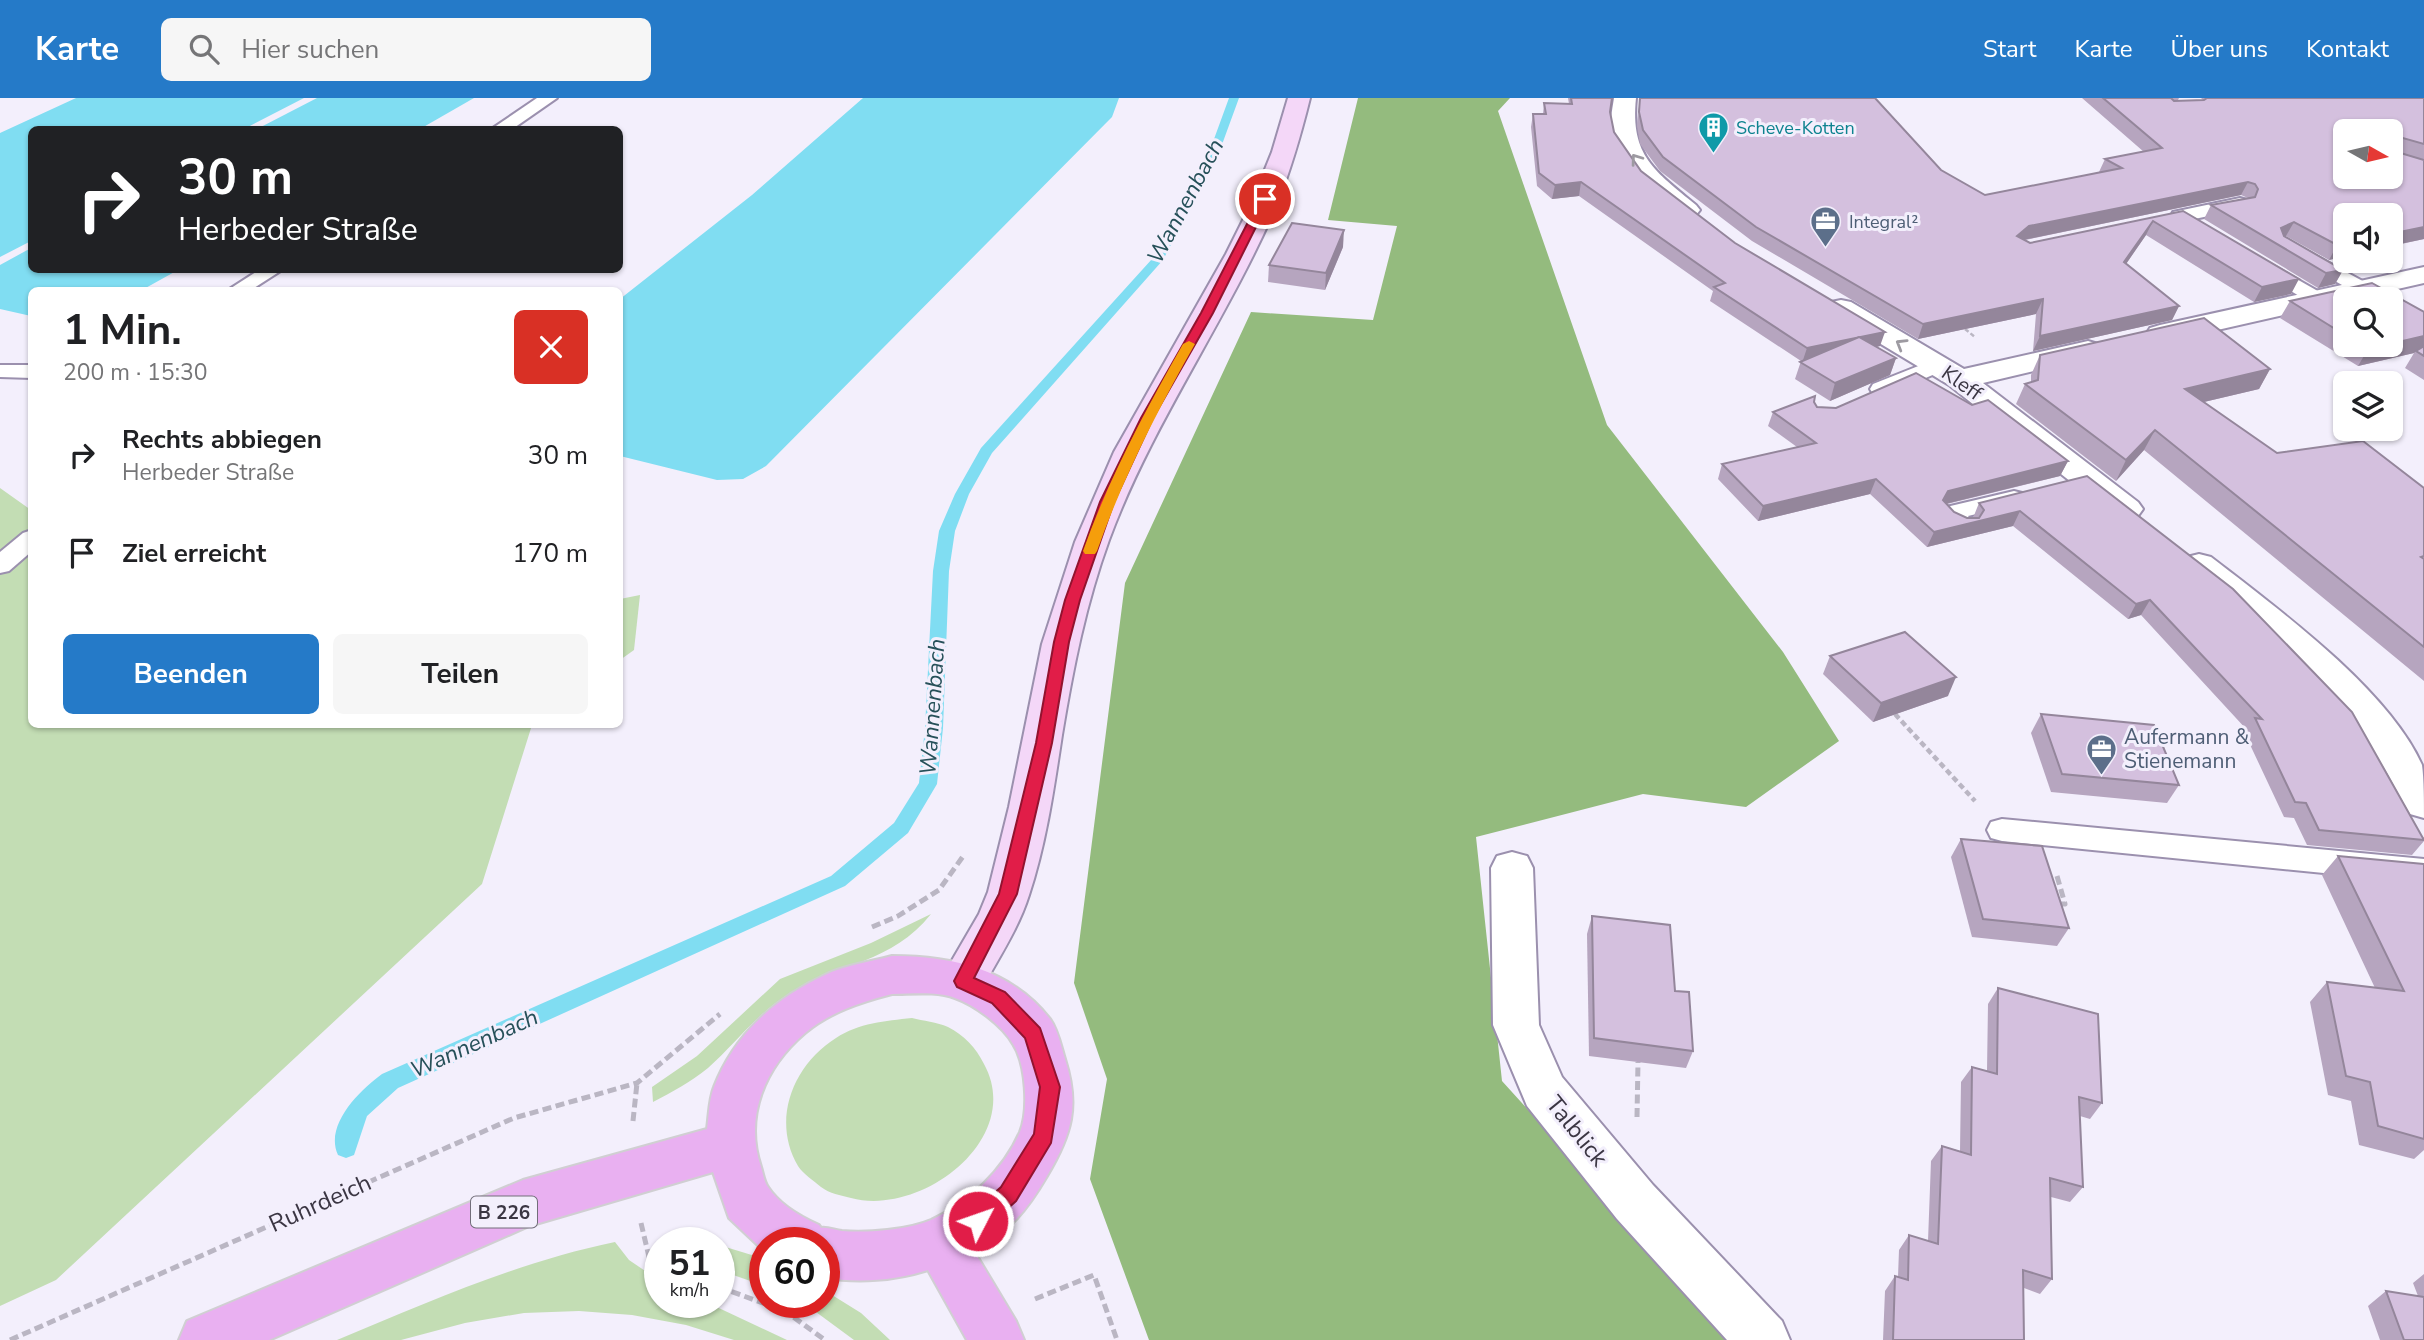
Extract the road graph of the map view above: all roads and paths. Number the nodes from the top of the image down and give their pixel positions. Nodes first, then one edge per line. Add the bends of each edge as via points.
1 (549, 98) edge
2 (1299, 98) edge
3 (1629, 99) edge
4 (504, 126) edge
5 (2240, 204) edge
6 (1709, 226) edge
7 (2202, 230) edge
8 (2285, 244) edge
9 (2248, 257) edge
10 (267, 273) edge
11 (2421, 279) edge
12 (243, 287) edge
13 (2359, 287) edge
14 (2374, 287) edge
15 (2333, 295) edge
16 (1822, 297) edge
17 (2316, 298) junction
18 (0, 370) edge
19 (28, 372) edge
20 (1948, 372) junction
21 (1860, 398) edge
22 (2038, 492) edge
23 (1963, 525) edge
24 (2150, 527) edge
25 (28, 541) edge
26 (2180, 551) edge
27 (0, 565) edge
28 (1895, 714) edge
29 (2424, 803) edge
30 (2002, 830) joint
31 (1512, 869) dead end
32 (2424, 871) edge
33 (963, 981) junction
34 (637, 1083) dead end
35 (729, 1145) junction
36 (775, 1227) edge
37 (940, 1242) junction
38 (840, 1256) edge
39 (735, 1293) edge
40 (991, 1331) edge
41 (10, 1340) edge
42 (206, 1340) edge
43 (825, 1340) edge
44 (1117, 1340) edge
45 (1763, 1340) edge

1 - 4 lane
2 - 33 main road via 1274,178 1255,220 1147,418 1107,502 1072,600 1056,663 1044,743 1008,894
6 -> 3 street via 1649,178 1626,145 1622,126
5 - 7 lane via 2173,218
8 - 13 lane
9 - 17 lane
10 - 12 lane
11 - 14 street
15 - 17 street
20 -> 16 street, Kleff
17 - 20 street via 2125,342
18 - 19 lane
20 - 21 lane
20 - 24 street, Kleff via 2076,483
22 - 23 lane via 1951,513
25 - 27 lane
26 - 29 street via 2258,610 2337,681 2378,728
28 - 30 path
30 - 32 lane
31 - 45 street, Talblick via 1516,1025 1544,1091 1635,1202
33 - 35 main road via 892,975 841,988 789,1019 757,1052 737,1089
33 - 37 main road via 998,998 1034,1034 1050,1087 1044,1136 1009,1194 978,1221
34 - 41 path, Ruhrdeich via 514,1118
35 - 36 main road via 747,1201
35 - 42 main road, B 226 via 523,1204
37 - 38 main road via 904,1253
37 - 40 main road
39 - 43 path via 785,1311
40 - 44 path via 1094,1275

